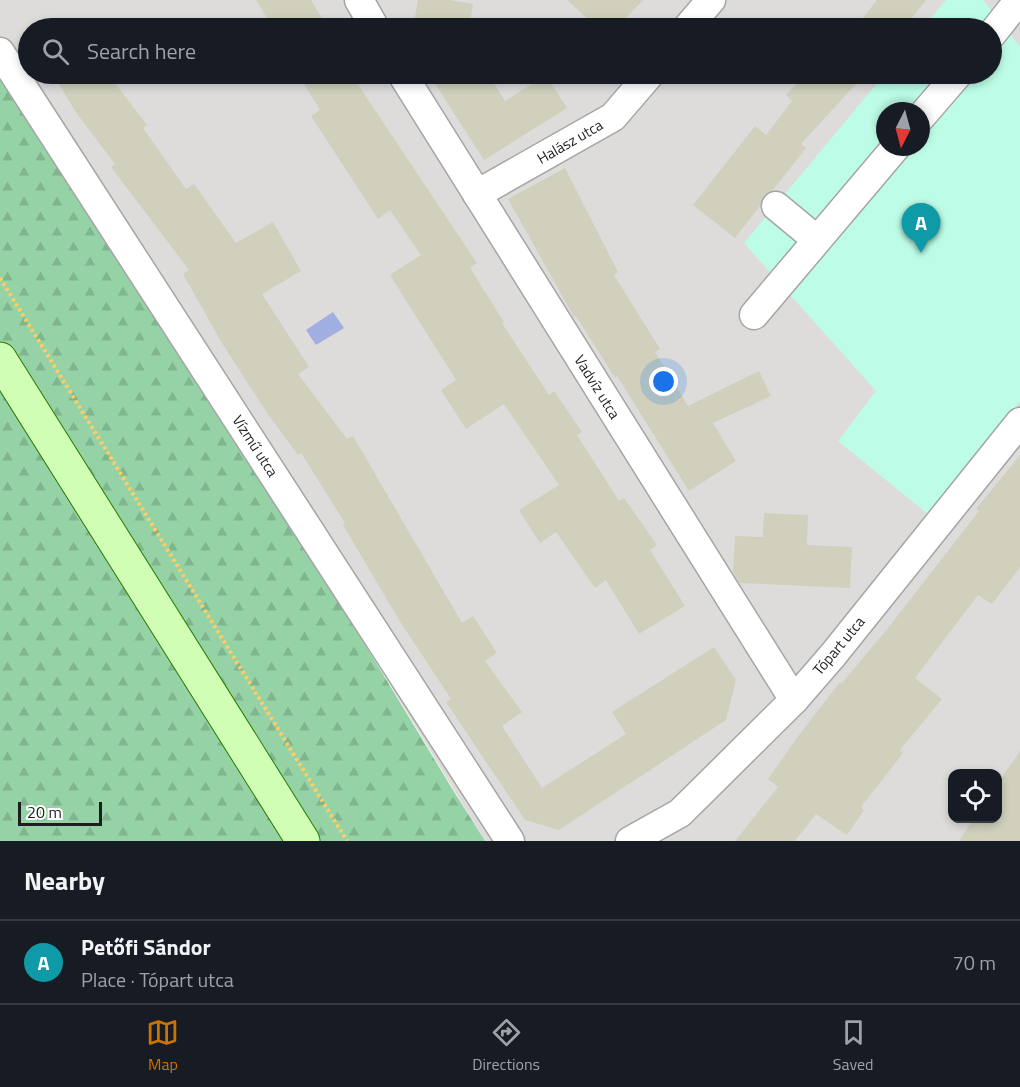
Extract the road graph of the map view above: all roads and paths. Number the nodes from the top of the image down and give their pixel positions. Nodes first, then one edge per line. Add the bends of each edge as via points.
1 (359, 0) edge
2 (711, 0) edge
3 (1012, 11) edge
4 (369, 18) edge
5 (696, 18) edge
6 (1002, 22) edge
7 (0, 52) edge
8 (18, 80) edge
9 (21, 84) edge
10 (408, 84) edge
11 (641, 84) edge
12 (949, 84) edge
13 (930, 107) edge
14 (888, 156) edge
15 (477, 194) junction
16 (776, 206) dead end
17 (818, 240) junction
18 (0, 278) edge
19 (754, 315) dead end
20 (0, 359) edge
21 (1020, 422) edge
22 (794, 700) junction
23 (303, 841) edge
24 (347, 841) edge
25 (510, 841) edge
26 (630, 841) edge

1 - 4 street
2 - 5 street
3 - 6 street
7 - 8 street, Vízmű utca
9 - 25 street, Vízmű utca
10 - 15 street, Vadvíz utca
11 - 15 street, Halász utca via 613,117
12 - 13 street
14 - 17 street
15 - 22 street, Vadvíz utca
16 - 17 street
17 - 19 street
18 - 24 path
20 - 23 main road
21 - 22 street, Tópart utca
22 - 26 street, Tópart utca via 680,813

